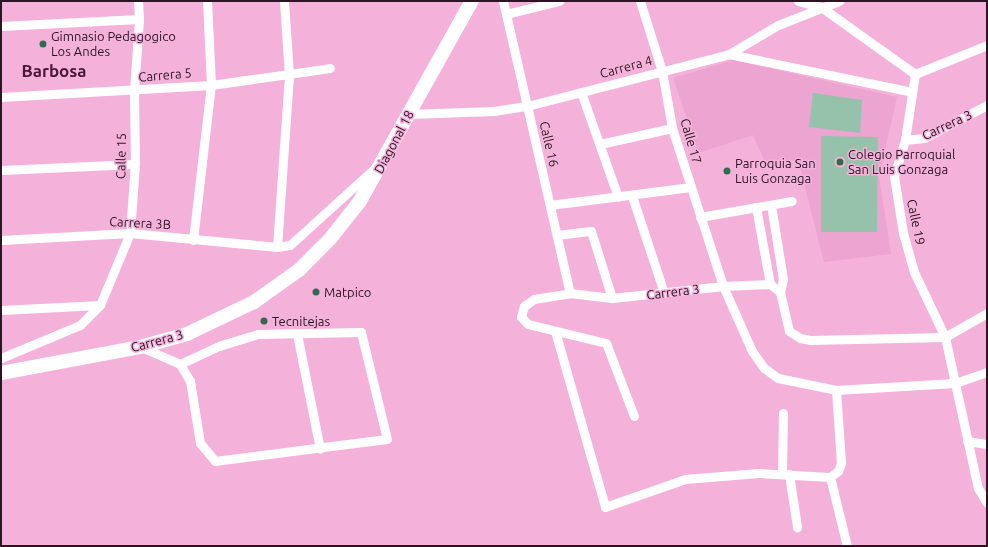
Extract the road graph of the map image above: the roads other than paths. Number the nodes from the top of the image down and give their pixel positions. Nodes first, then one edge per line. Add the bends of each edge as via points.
1 (138, 1) edge
2 (207, 1) edge
3 (284, 1) edge
4 (472, 1) edge
5 (503, 1) edge
6 (559, 1) edge
7 (640, 1) edge
8 (798, 1) edge
9 (839, 1) edge
10 (821, 7) junction
11 (506, 14) junction
12 (139, 19) junction
13 (1, 26) edge
14 (987, 45) edge
15 (729, 54) junction
16 (330, 68) dead end
17 (662, 71) junction
18 (915, 74) junction
19 (289, 75) junction
20 (211, 85) junction
21 (134, 91) junction
22 (581, 92) junction
23 (912, 92) junction
24 (1, 97) edge
25 (987, 105) edge
26 (527, 106) junction
27 (409, 114) junction
28 (672, 128) junction
29 (905, 140) junction
30 (600, 144) junction
31 (385, 158) junction
32 (135, 164) junction
33 (1, 170) edge
34 (691, 187) junction
35 (632, 196) junction
36 (618, 197) junction
37 (792, 201) dead end
38 (771, 204) junction
39 (550, 205) junction
40 (756, 207) junction
41 (700, 217) junction
42 (130, 233) junction
43 (557, 235) junction
44 (1, 240) edge
45 (193, 240) junction
46 (277, 247) junction
47 (299, 270) joint
48 (723, 286) junction
49 (775, 287) junction
50 (570, 293) junction
51 (664, 294) junction
52 (612, 298) junction
53 (100, 305) junction
54 (1, 310) edge
55 (987, 313) edge
56 (555, 331) junction
57 (297, 334) junction
58 (945, 337) junction
59 (140, 347) junction
60 (1, 358) edge
61 (180, 364) junction
62 (987, 372) edge
63 (1, 373) edge
64 (955, 383) junction
65 (836, 390) junction
66 (783, 413) dead end
67 (634, 416) dead end
68 (967, 441) junction
69 (987, 444) edge
70 (320, 449) junction
71 (786, 474) junction
72 (830, 477) junction
73 (987, 503) edge
74 (797, 527) dead end
75 (847, 546) edge

1 - 12 street, Calle 15
2 - 20 street
3 - 19 street
4 - 27 main road, Diagonal 18
5 - 11 street, Calle 16
6 - 11 street
7 - 17 street, Calle 17
8 - 10 street
9 - 10 street, Carrera 4
10 - 15 street, Carrera 4 via 778,25
10 - 18 street
11 - 26 street, Calle 16
12 - 13 street
12 - 21 street, Calle 15
14 - 18 street
15 - 17 street, Carrera 4
15 - 23 street
16 - 19 street, Carrera 5
17 - 22 street, Carrera 4
17 - 28 street, Calle 17
18 - 23 street, Calle 19
19 - 20 street, Carrera 5
19 - 46 street
20 - 21 street, Carrera 5
20 - 45 street
21 - 24 street, Carrera 5
21 - 32 street, Calle 15
22 - 26 street, Carrera 4
22 - 30 street
23 - 29 street, Calle 19
25 - 29 street, Carrera 3 via 924,138
26 - 27 street, Carrera 4 via 494,112
26 - 39 street, Calle 16
27 - 31 main road, Diagonal 18
28 - 30 street
28 - 34 street, Calle 17
29 - 58 street, Calle 19 via 894,176 903,233 914,272
30 - 36 street
31 - 46 street via 290,245
31 - 47 main road, Diagonal 18 via 346,221
32 - 33 street
32 - 42 street, Calle 15
34 - 35 street
34 - 41 street, Calle 17
35 - 36 street
35 - 51 street
36 - 39 street
37 - 38 street
38 - 40 street
38 - 49 street via 783,279
39 - 43 street, Calle 16
40 - 41 street
40 - 49 street
41 - 48 street, Calle 17
42 - 44 street, Carrera 3B
42 - 45 street, Carrera 3B
42 - 53 street, Calle 15
43 - 50 street, Calle 16
43 - 52 street via 591,231
45 - 46 street, Carrera 3B
47 - 59 main road, Carrera 3 via 254,302 227,317 187,334
48 - 49 street, Carrera 3
48 - 51 street, Carrera 3
48 - 65 street, Calle 17 via 752,350 764,368 778,378
49 - 58 street via 785,324 788,330 800,338
50 - 52 street, Carrera 3
50 - 56 street, Carrera 3 via 534,299 521,310 521,317 528,324
51 - 52 street, Carrera 3
53 - 54 street
53 - 60 street via 80,324
55 - 58 street
56 - 67 street, Carrera 3 via 606,343
56 - 71 street via 606,507 685,479 759,473
57 - 61 street via 258,334 221,345
57 - 70 street
57 - 70 street via 361,332 387,439
58 - 64 street, Calle 19
59 - 61 street
59 - 63 main road, Carrera 3
61 - 70 street via 190,381 200,443 215,461
62 - 64 street, Calle 17
64 - 65 street, Calle 17
64 - 68 street, Calle 19
65 - 72 street via 841,463 838,471
66 - 71 street
68 - 69 street
68 - 73 street, Calle 19 via 978,488
71 - 72 street
71 - 74 street
72 - 75 street

